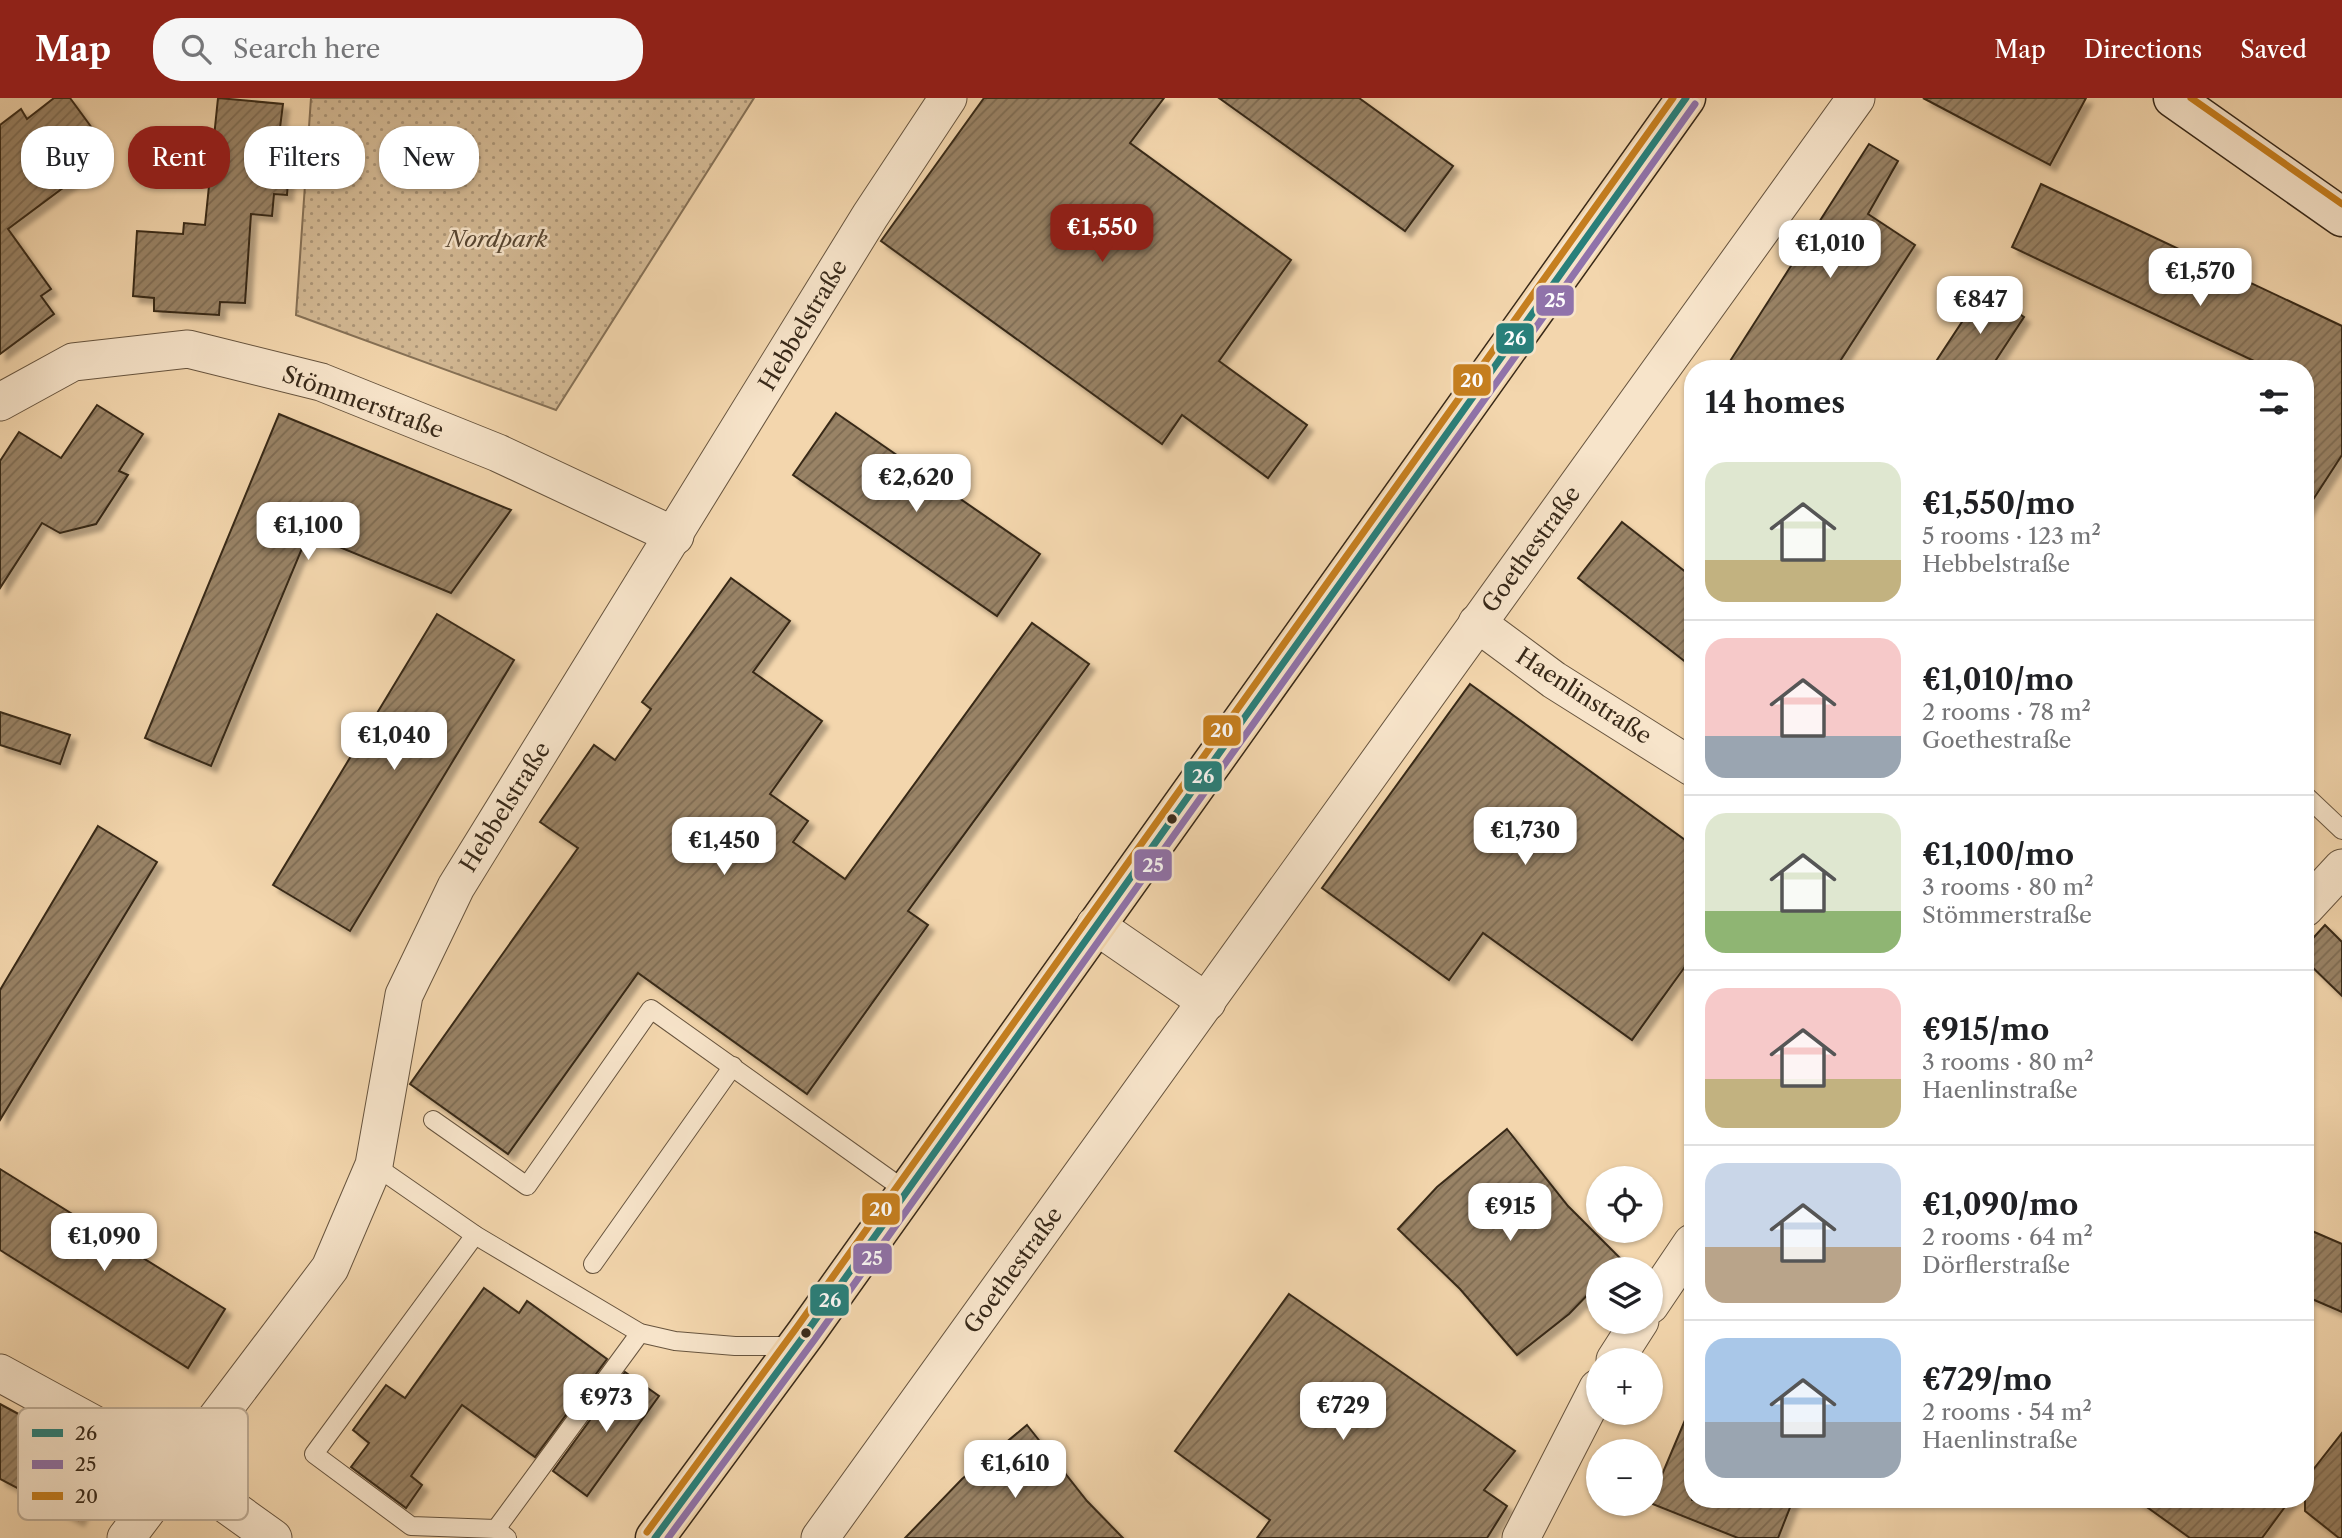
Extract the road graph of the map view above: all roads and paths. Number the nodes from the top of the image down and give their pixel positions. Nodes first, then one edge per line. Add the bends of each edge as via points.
1 (948, 98) edge
2 (1686, 98) edge
3 (1856, 98) edge
4 (2174, 98) edge
5 (2342, 217) edge
6 (0, 402) edge
7 (675, 536) junction
8 (1477, 623) junction
9 (1684, 761) edge
10 (2314, 804) edge
11 (2342, 830) edge
12 (2342, 868) edge
13 (2314, 898) edge
14 (1095, 925) junction
15 (1207, 1002) junction
16 (733, 1066) junction
17 (433, 1120) dead end
18 (374, 1165) junction
19 (906, 1192) junction
20 (475, 1235) junction
21 (1684, 1255) edge
22 (593, 1264) dead end
23 (1663, 1286) edge
24 (640, 1333) junction
25 (796, 1346) junction
26 (0, 1373) edge
27 (64, 1408) edge
28 (225, 1408) edge
29 (1586, 1411) edge
30 (140, 1520) edge
31 (248, 1520) edge
32 (501, 1534) edge
33 (127, 1538) edge
34 (273, 1538) edge
35 (655, 1538) edge
36 (820, 1538) edge
37 (1521, 1538) edge

1 - 7 street, Hebbelstraße via 870,216
2 - 14 main road
3 - 8 street, Goethestraße
4 - 5 street
6 - 7 street, Stömmerstraße via 73,362 188,349 334,387 498,453
7 - 18 street, Hebbelstraße via 450,899 404,995
8 - 9 street, Haenlinstraße via 1554,680
8 - 15 street, Goethestraße
10 - 11 lane
12 - 13 street
14 - 15 street
14 - 19 main road
15 - 36 street, Goethestraße
16 - 17 lane via 651,1009 527,1186
16 - 19 lane
16 - 22 lane
18 - 20 lane
18 - 28 street, Hebbelstraße via 330,1268
19 - 25 main road
20 - 24 lane
20 - 32 lane via 314,1454 411,1526
21 - 23 street
24 - 25 lane via 676,1342
24 - 32 lane
25 - 35 main road
26 - 27 street
29 - 37 street
30 - 33 street, Hebbelstraße
31 - 34 street

